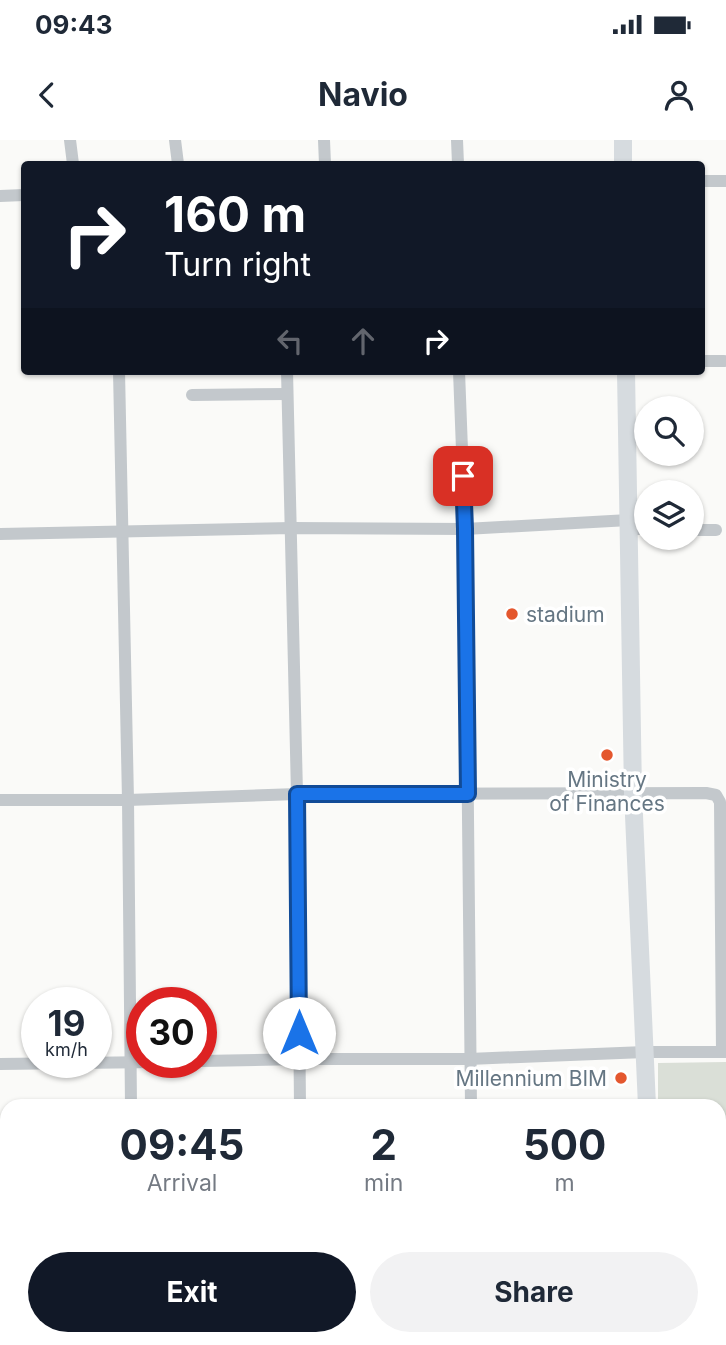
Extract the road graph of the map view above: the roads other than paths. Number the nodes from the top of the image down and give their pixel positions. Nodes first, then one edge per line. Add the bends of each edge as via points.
1 (70, 140) edge
2 (175, 140) edge
3 (324, 140) edge
4 (457, 140) edge
5 (623, 140) edge
6 (73, 161) edge
7 (178, 161) edge
8 (325, 161) edge
9 (458, 161) edge
10 (624, 161) edge
11 (705, 181) edge
12 (726, 181) edge
13 (21, 195) edge
14 (0, 197) edge
15 (724, 361) dead end
16 (705, 362) edge
17 (118, 375) edge
18 (287, 375) edge
19 (459, 375) edge
20 (626, 375) edge
21 (287, 394) junction
22 (192, 396) dead end
23 (634, 509) edge
24 (634, 526) edge
25 (292, 528) junction
26 (465, 529) junction
27 (704, 530) edge
28 (716, 530) dead end
29 (123, 532) junction
30 (0, 534) edge
31 (635, 550) edge
32 (633, 793) junction
33 (297, 794) junction
34 (468, 794) junction
35 (0, 800) edge
36 (128, 800) junction
37 (129, 987) edge
38 (645, 1052) junction
39 (724, 1052) edge
40 (300, 1059) junction
41 (469, 1059) junction
42 (217, 1061) edge
43 (126, 1063) edge
44 (0, 1064) edge
45 (130, 1078) edge
46 (131, 1099) edge
47 (300, 1099) edge
48 (471, 1099) edge
49 (647, 1099) edge

1 - 6 street
2 - 7 street
3 - 8 street
4 - 9 street
5 - 10 highway
11 - 12 street
13 - 14 street
15 - 16 street
17 - 29 street
18 - 21 street
19 - 26 street
20 - 23 highway
21 - 22 street
21 - 25 street
24 - 26 street
25 - 26 street
25 - 29 street
25 - 33 street
26 - 34 street
27 - 28 street
29 - 30 street
29 - 36 street
31 - 32 highway
32 - 34 street
32 - 38 highway
32 - 39 street via 706,793 716,795 720,802
33 - 34 street
33 - 36 street
33 - 40 street
34 - 41 street
35 - 36 street
36 - 37 street
38 - 39 street
38 - 41 street
38 - 49 highway
40 - 41 street
40 - 42 street
40 - 47 street
41 - 48 street
43 - 44 street
45 - 46 street

